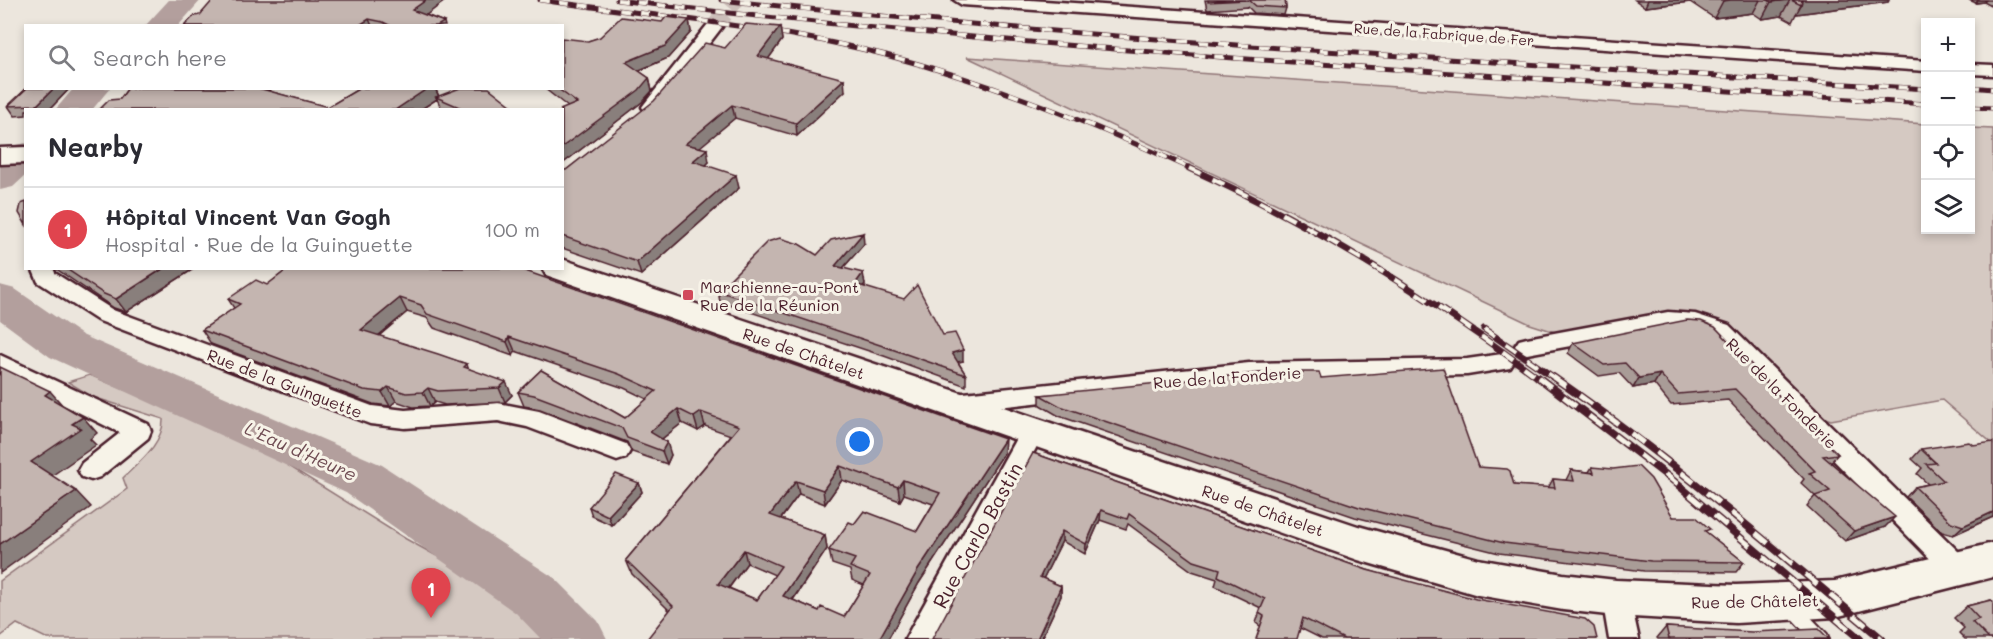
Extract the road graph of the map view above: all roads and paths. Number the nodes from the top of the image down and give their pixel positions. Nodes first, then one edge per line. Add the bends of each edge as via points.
1 (962, 0) edge
2 (995, 1) edge
3 (714, 27) tunnel mouth
4 (1921, 66) edge
5 (1975, 69) edge
6 (1993, 70) edge
7 (636, 120) edge
8 (24, 155) edge
9 (0, 156) edge
10 (43, 270) edge
11 (563, 270) edge
12 (1527, 346) tunnel mouth
13 (1502, 362) tunnel mouth
14 (0, 363) edge
15 (952, 404) junction
16 (1033, 431) junction
17 (617, 451) dead end
18 (91, 470) dead end
19 (1982, 566) edge
20 (1616, 598) junction
21 (1786, 602) junction
22 (920, 639) edge
23 (1624, 639) edge
24 (1821, 639) edge

1 - 2 street, Rue de la Fabrique de Fer
2 - 4 street, Rue de la Fabrique de Fer
3 - 7 street via 650,108
5 - 6 street
8 - 9 main road
10 - 17 street, Rue de la Guinguette via 46,277 105,315 370,416 405,419 498,412 530,418
11 - 15 main road, Rue de Châtelet
12 - 19 street, Rue de la Fonderie via 1676,319 1704,323 1721,332
13 - 15 street, Rue de la Fonderie via 1467,367 1249,372
14 - 18 street via 139,431
15 - 16 main road, Rue de Châtelet
16 - 20 main road, Rue de Châtelet via 1369,547 1478,577
16 - 22 street, Rue Carlo Bastin
19 - 21 main road, Rue de Châtelet via 1835,599
20 - 21 main road, Rue de Châtelet via 1736,604
20 - 23 street
21 - 24 lane

